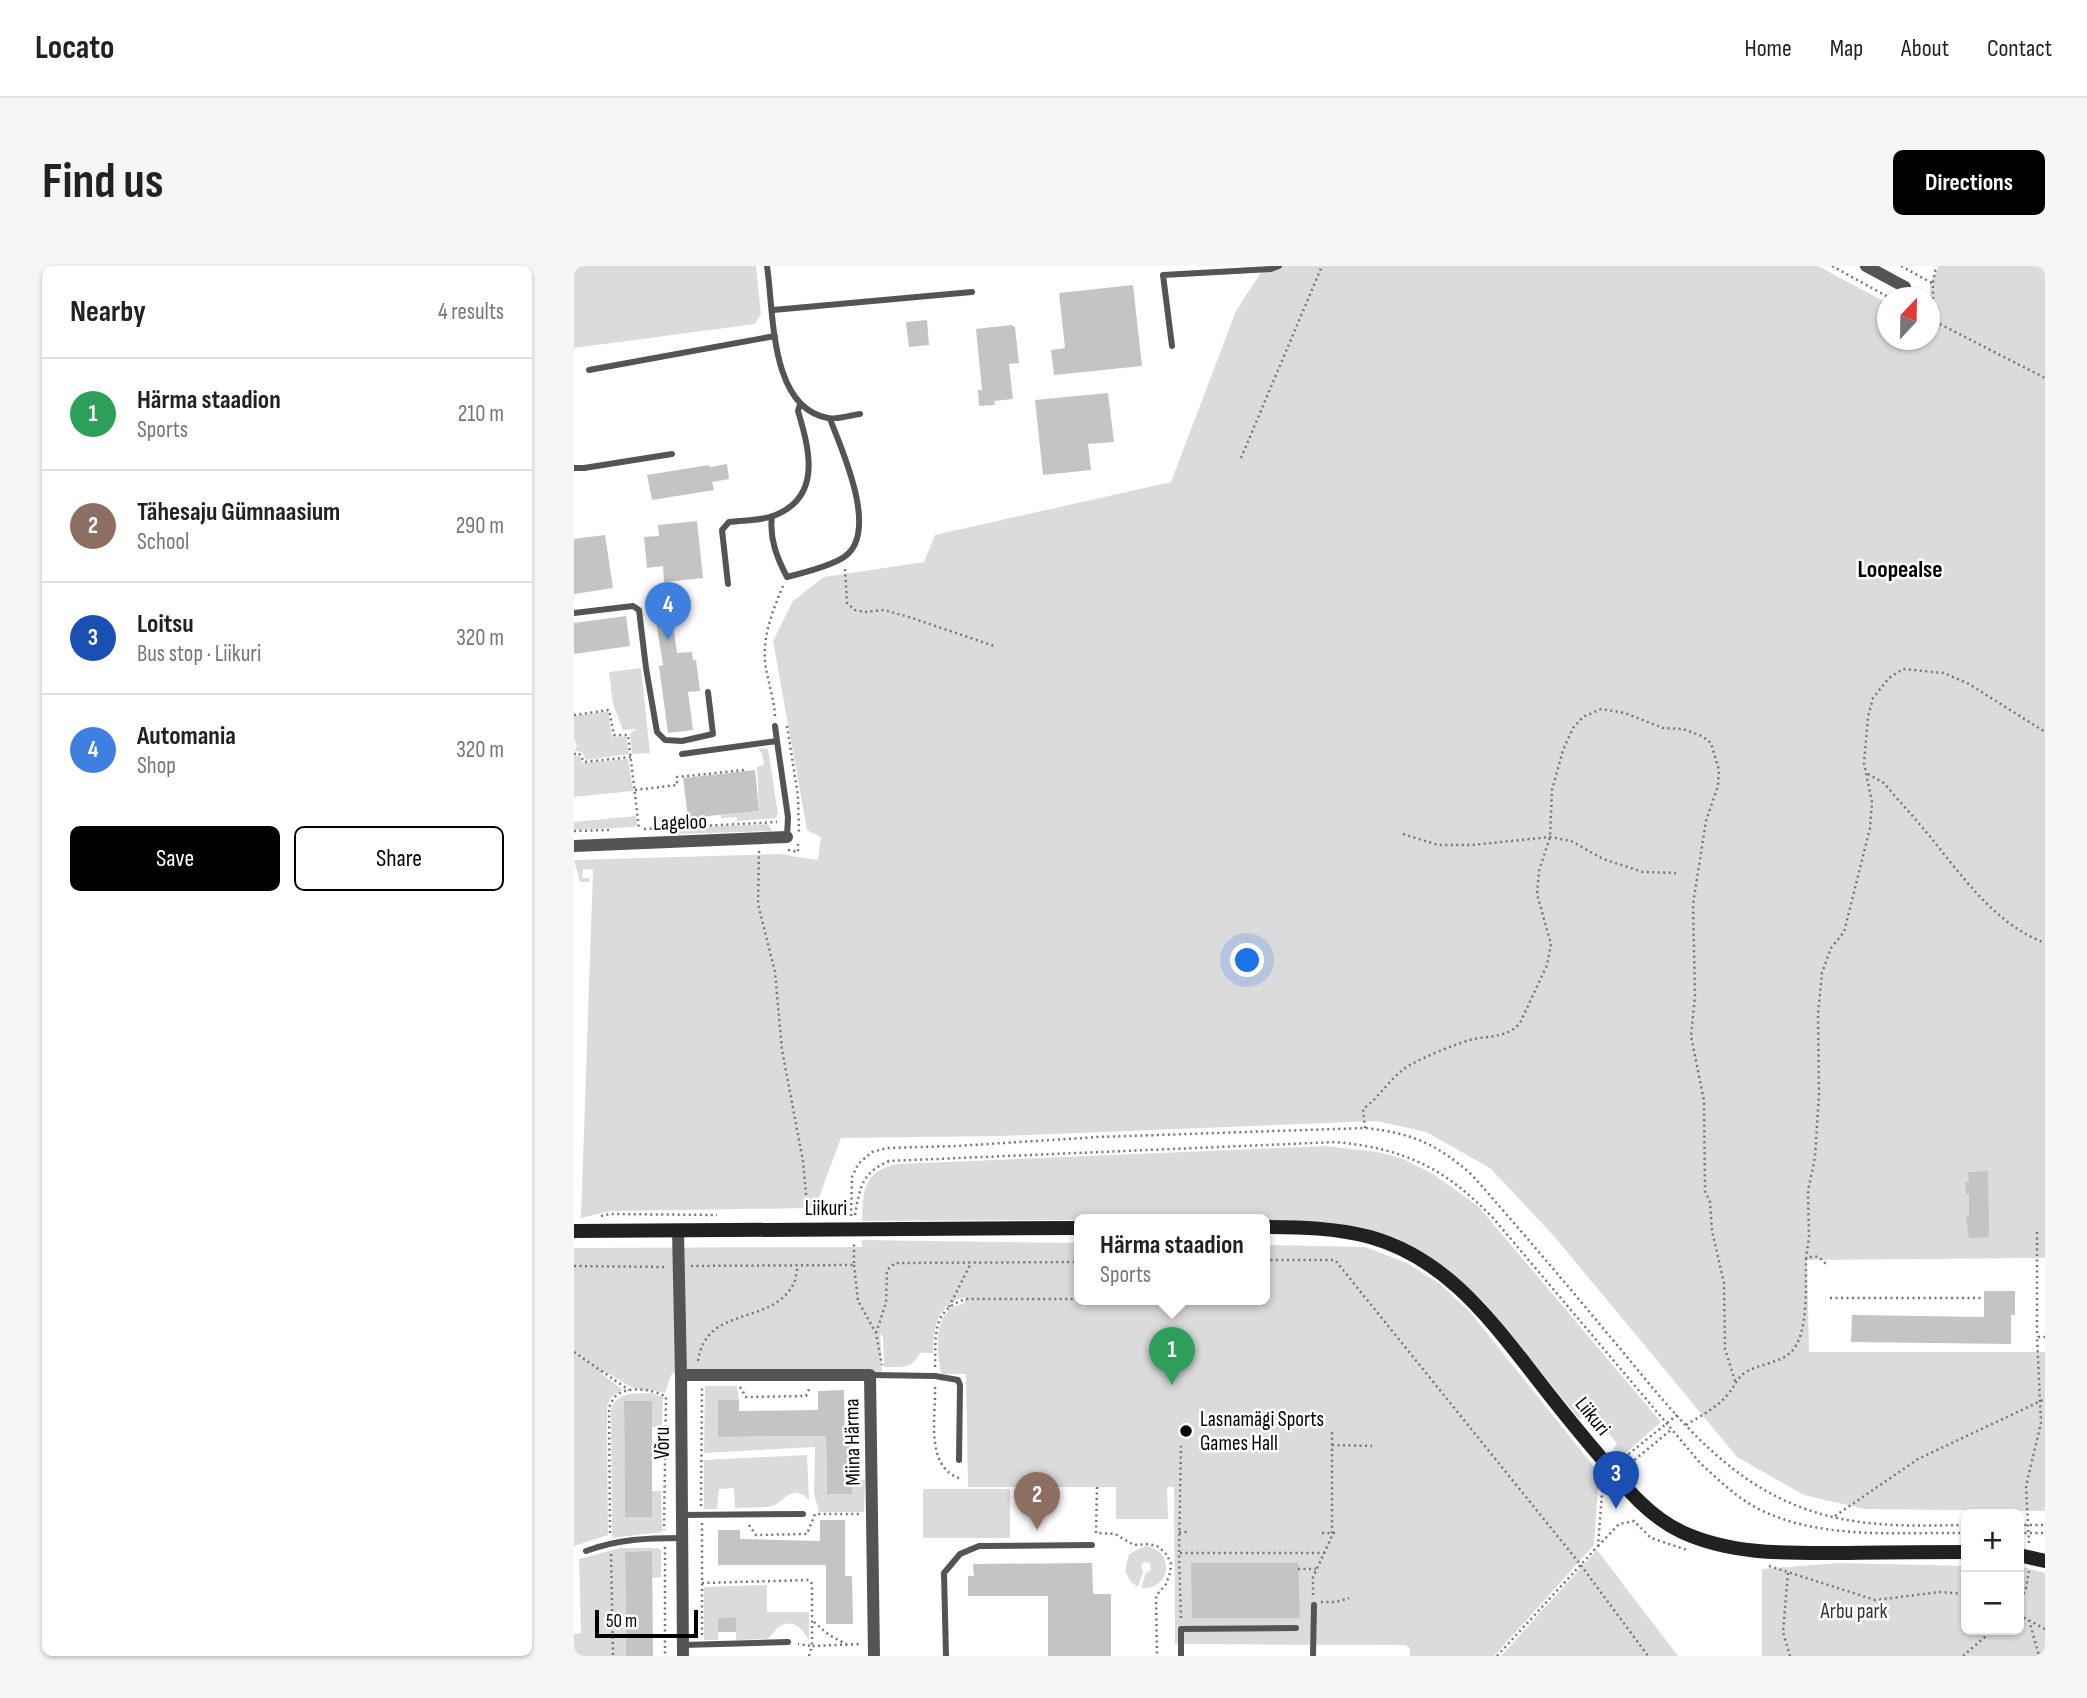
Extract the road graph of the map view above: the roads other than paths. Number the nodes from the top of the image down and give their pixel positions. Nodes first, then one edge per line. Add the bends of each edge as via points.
1 (767, 266) edge
2 (1279, 266) edge
3 (1866, 266) edge
4 (1905, 287) dead end
5 (972, 292) dead end
6 (773, 310) junction
7 (775, 336) junction
8 (1172, 346) dead end
9 (589, 370) dead end
10 (800, 404) junction
11 (860, 414) dead end
12 (830, 419) junction
13 (673, 454) dead end
14 (574, 468) edge
15 (772, 516) junction
16 (728, 584) dead end
17 (574, 613) edge
18 (708, 692) dead end
19 (775, 726) road end
20 (778, 741) junction
21 (682, 754) dead end
22 (787, 837) joint
23 (574, 846) edge
24 (1270, 1227) edge
25 (1074, 1228) edge
26 (678, 1230) junction
27 (574, 1231) edge
28 (681, 1375) junction
29 (876, 1375) junction
30 (960, 1460) dead end
31 (803, 1514) dead end
32 (682, 1515) junction
33 (682, 1538) junction
34 (1093, 1545) dead end
35 (586, 1551) dead end
36 (1961, 1552) edge
37 (2024, 1556) edge
38 (2045, 1561) edge
39 (1314, 1605) dead end
40 (1296, 1628) dead end
41 (788, 1642) road end
42 (682, 1650) edge
43 (874, 1656) edge
44 (946, 1656) edge
45 (1181, 1656) edge
46 (1313, 1656) edge

1 - 6 lane
2 - 8 lane via 1163,275
3 - 4 street
5 - 6 lane
6 - 7 lane
7 - 9 lane
7 - 10 lane via 786,384
10 - 12 lane
10 - 15 lane via 809,462 805,491 794,504
11 - 12 lane
12 - 15 lane via 851,471 859,513 858,541 845,557 787,577 772,539
13 - 14 lane
15 - 16 lane via 729,522 722,530
17 - 18 lane via 633,606 639,610 657,732 665,740 713,734
19 - 20 lane
20 - 21 lane
20 - 22 lane
22 - 23 street, Lageloo
24 - 36 street, Liikuri via 1370,1237 1415,1255 1440,1272 1489,1318 1640,1502 1684,1533 1733,1548 1783,1552
25 - 26 street, Liikuri via 853,1222 810,1230
26 - 27 street, Liikuri
26 - 28 street, Võru
28 - 29 street, Miina Härma
28 - 32 street, Võru
29 - 30 lane via 958,1380
29 - 43 street, Miina Härma
31 - 32 lane
32 - 33 street, Võru
33 - 35 lane via 611,1542
33 - 42 street, Võru
34 - 44 lane via 979,1546 960,1554 944,1573
37 - 38 street
39 - 46 lane
40 - 45 lane via 1181,1629
41 - 42 lane

